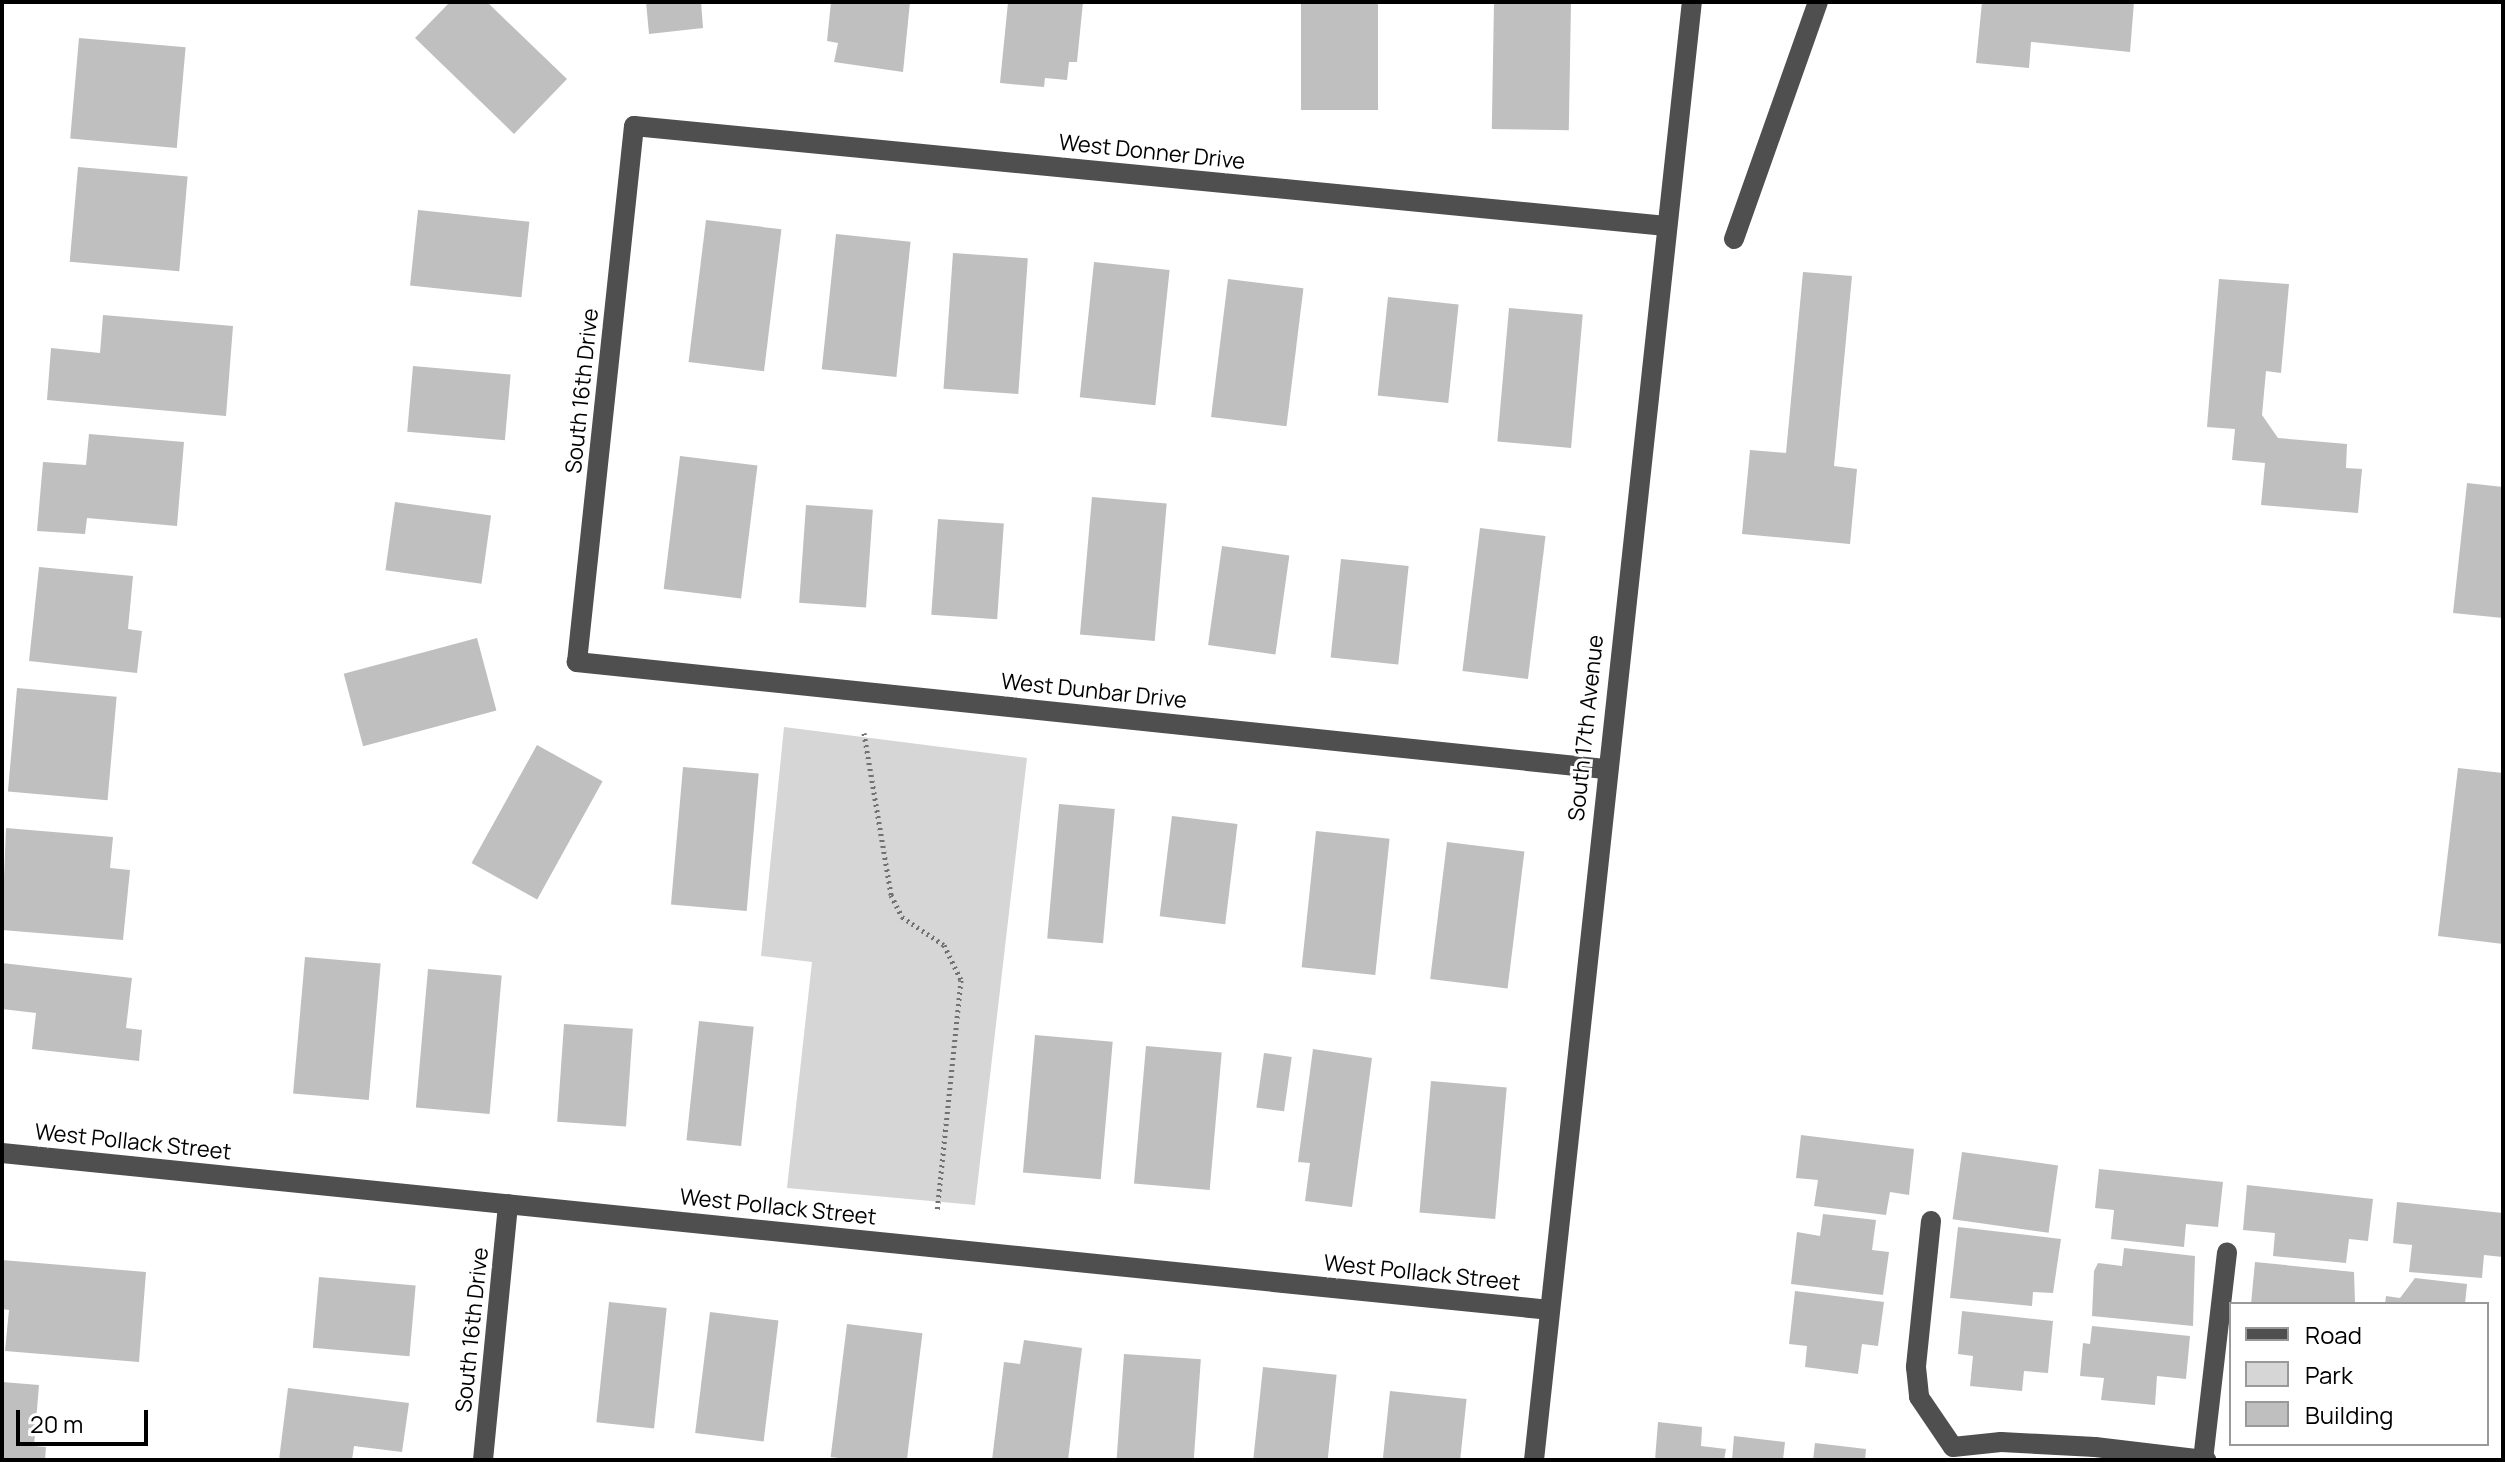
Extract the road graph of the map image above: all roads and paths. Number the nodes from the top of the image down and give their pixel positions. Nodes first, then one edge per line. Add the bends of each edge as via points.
1 (1692, 2) edge
2 (1818, 2) edge
3 (634, 126) joint
4 (1666, 226) junction
5 (1734, 239) dead end
6 (577, 662) joint
7 (864, 733) dead end
8 (1605, 769) junction
9 (2, 1153) edge
10 (508, 1204) junction
11 (937, 1211) dead end
12 (1931, 1221) dead end
13 (2227, 1252) dead end
14 (1549, 1310) junction
15 (1949, 1453) edge
16 (2170, 1458) edge
17 (483, 1460) edge
18 (1534, 1460) edge
19 (2204, 1460) edge

1 - 4 street, South 17th Avenue
2 - 5 street
3 - 4 street, West Donner Drive
3 - 6 street, South 16th Drive
4 - 8 street, South 17th Avenue
6 - 8 street, West Dunbar Drive
7 - 11 path via 891,895 902,917 944,945 961,980
8 - 14 street, South 17th Avenue
9 - 10 street, West Pollack Street
10 - 14 street, West Pollack Street
10 - 17 street, South 16th Drive
12 - 15 street via 1916,1367 1919,1397
13 - 19 street
14 - 18 street, South 17th Avenue
15 - 16 street via 2001,1442
16 - 19 street

